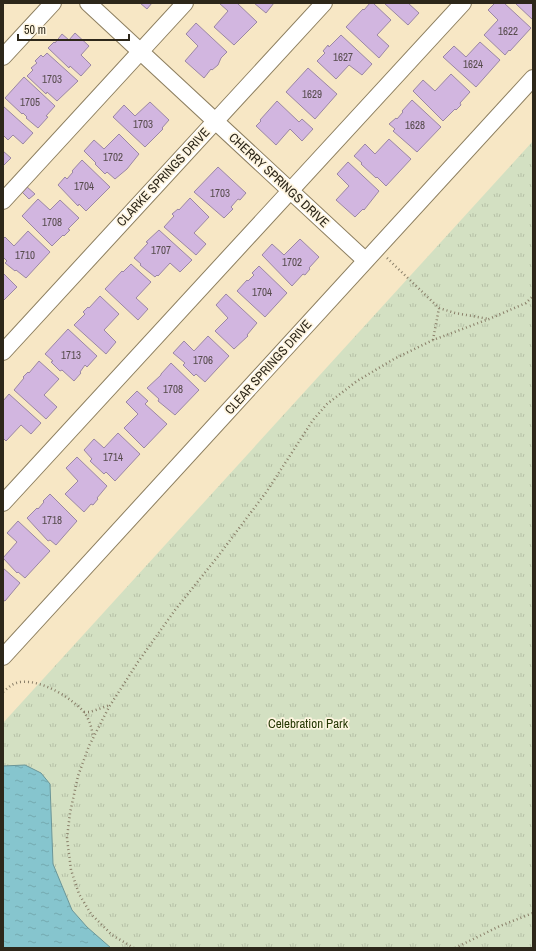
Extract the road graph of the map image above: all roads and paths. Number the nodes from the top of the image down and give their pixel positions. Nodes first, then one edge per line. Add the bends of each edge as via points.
1 (53, 3) edge
2 (88, 3) edge
3 (185, 3) edge
4 (324, 3) edge
5 (463, 3) edge
6 (140, 52) junction
7 (3, 57) edge
8 (533, 78) edge
9 (215, 121) junction
10 (290, 191) junction
11 (3, 201) edge
12 (371, 254) junction
13 (533, 296) edge
14 (439, 308) junction
15 (489, 319) junction
16 (433, 340) junction
17 (3, 352) edge
18 (3, 503) edge
19 (3, 657) edge
20 (3, 692) edge
21 (111, 705) junction
22 (84, 712) junction
23 (94, 737) junction
24 (533, 913) edge
25 (134, 948) edge
26 (456, 948) edge

1 - 7 street
2 - 6 street, CHERRY SPRINGS DRIVE
3 - 6 street
4 - 9 street, CLARKE SPRINGS DRIVE
5 - 10 street
6 - 9 street, CHERRY SPRINGS DRIVE
6 - 11 street
8 - 12 street, CLEAR SPRINGS DRIVE
9 - 10 street, CHERRY SPRINGS DRIVE
9 - 17 street, CLARKE SPRINGS DRIVE
10 - 12 street, CHERRY SPRINGS DRIVE
10 - 18 street
12 - 14 path
12 - 19 street, CLEAR SPRINGS DRIVE
13 - 15 path via 526,303
14 - 15 path
14 - 16 path
15 - 16 path
16 - 21 path via 394,359 327,404 313,420 267,491 219,556 171,615
20 - 22 path via 12,685 32,682 54,690
21 - 22 path
21 - 23 path
22 - 23 path
23 - 25 path via 78,776 70,812 67,838 71,870 79,894 91,914 112,935
24 - 26 path

